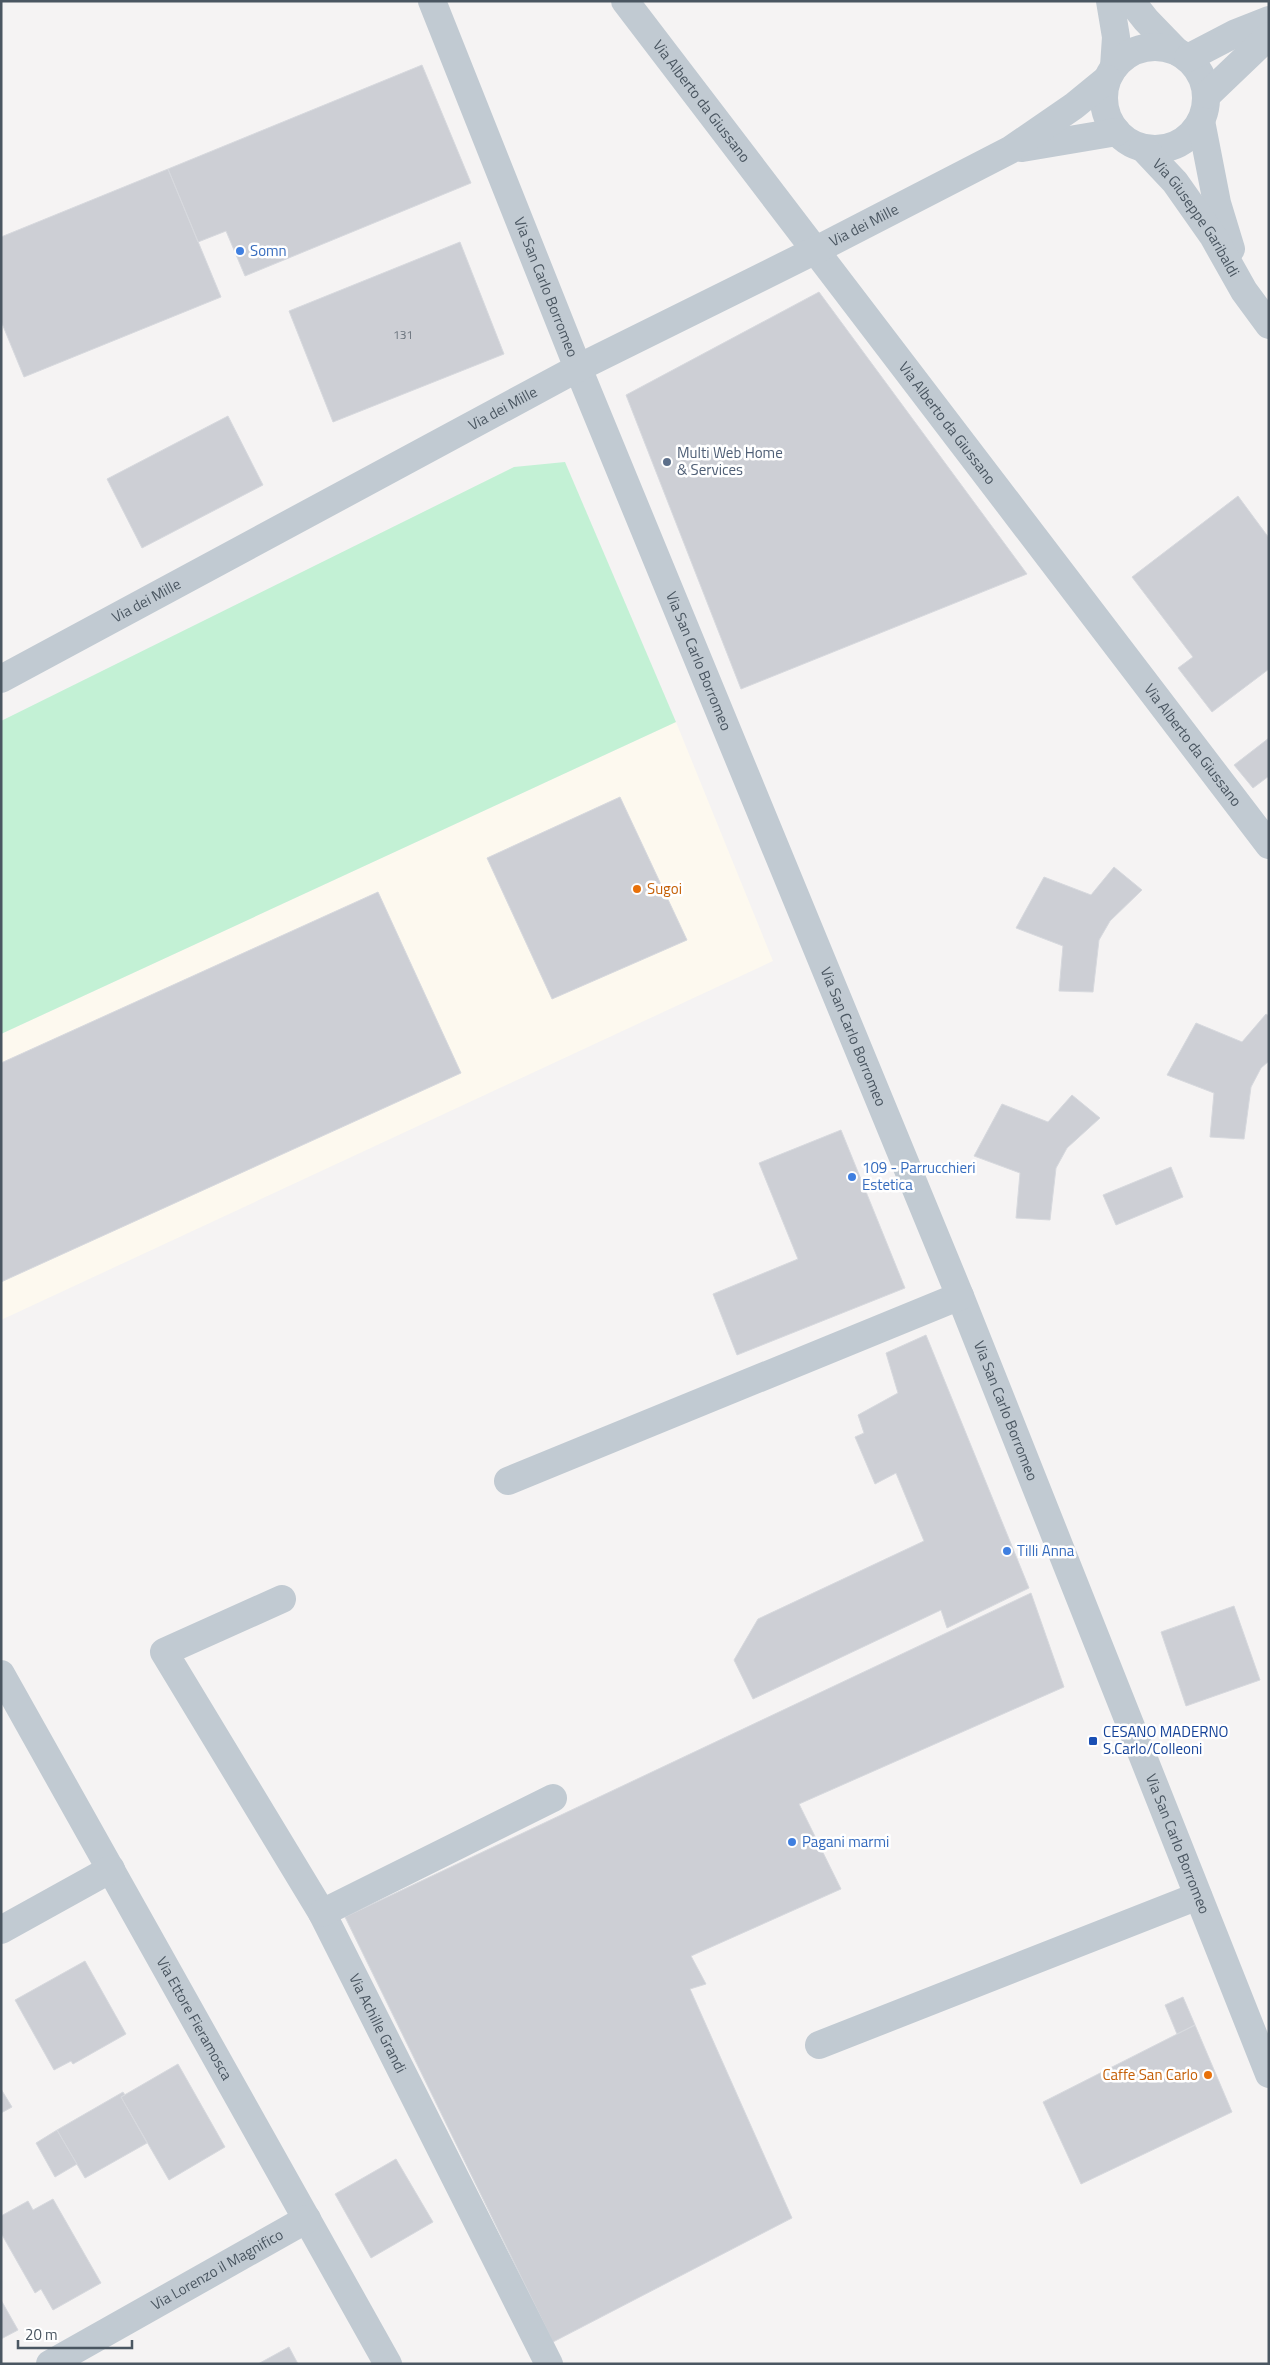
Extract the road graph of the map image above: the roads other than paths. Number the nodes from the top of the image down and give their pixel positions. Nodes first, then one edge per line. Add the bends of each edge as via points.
1 (432, 1) edge
2 (625, 1) edge
3 (1110, 1) edge
4 (1131, 1) edge
5 (1269, 20) edge
6 (1269, 36) edge
7 (1182, 55) junction
8 (1111, 73) junction
9 (1204, 108) junction
10 (1117, 132) junction
11 (1143, 148) junction
12 (1010, 150) junction
13 (816, 250) junction
14 (1244, 291) junction
15 (1269, 325) edge
16 (578, 368) junction
17 (1, 678) edge
18 (1269, 845) edge
19 (960, 1296) junction
20 (508, 1481) dead end
21 (282, 1598) dead end
22 (1, 1674) edge
23 (553, 1798) dead end
24 (112, 1869) junction
25 (1198, 1896) junction
26 (322, 1914) junction
27 (1, 1930) edge
28 (819, 2045) dead end
29 (1269, 2074) edge
30 (307, 2219) junction
31 (50, 2364) edge
32 (388, 2364) edge
33 (549, 2364) edge

1 - 16 street, Via San Carlo Borromeo
2 - 13 street, Via Alberto da Giussano
3 - 8 street via 1116,37
4 - 7 street
5 - 7 street
6 - 9 street
7 - 8 street via 1160,47 1143,48 1127,55
7 - 9 street via 1198,69 1204,81
8 - 10 street via 1104,93 1105,107
8 - 12 street, Via dei Mille via 1074,106
9 - 11 street via 1191,134 1177,144 1161,149
9 - 14 street, Via Giuseppe Garibaldi via 1217,203
10 - 11 street
10 - 12 street, Via dei Mille
11 - 14 street, Via Giuseppe Garibaldi via 1175,182 1197,213
12 - 13 street, Via dei Mille
13 - 16 street, Via dei Mille
13 - 18 street, Via Alberto da Giussano
14 - 15 street, Via Giuseppe Garibaldi
16 - 17 street, Via dei Mille
16 - 19 street, Via San Carlo Borromeo
19 - 20 street
19 - 25 street, Via San Carlo Borromeo
21 - 26 street, Via Achille Grandi via 164,1652
22 - 24 street, Via Ettore Fieramosca
23 - 26 street
24 - 27 street
24 - 30 street, Via Ettore Fieramosca
25 - 28 street
25 - 29 street, Via San Carlo Borromeo
26 - 33 street, Via Achille Grandi
30 - 31 street, Via Lorenzo il Magnifico
30 - 32 street, Via Ettore Fieramosca

